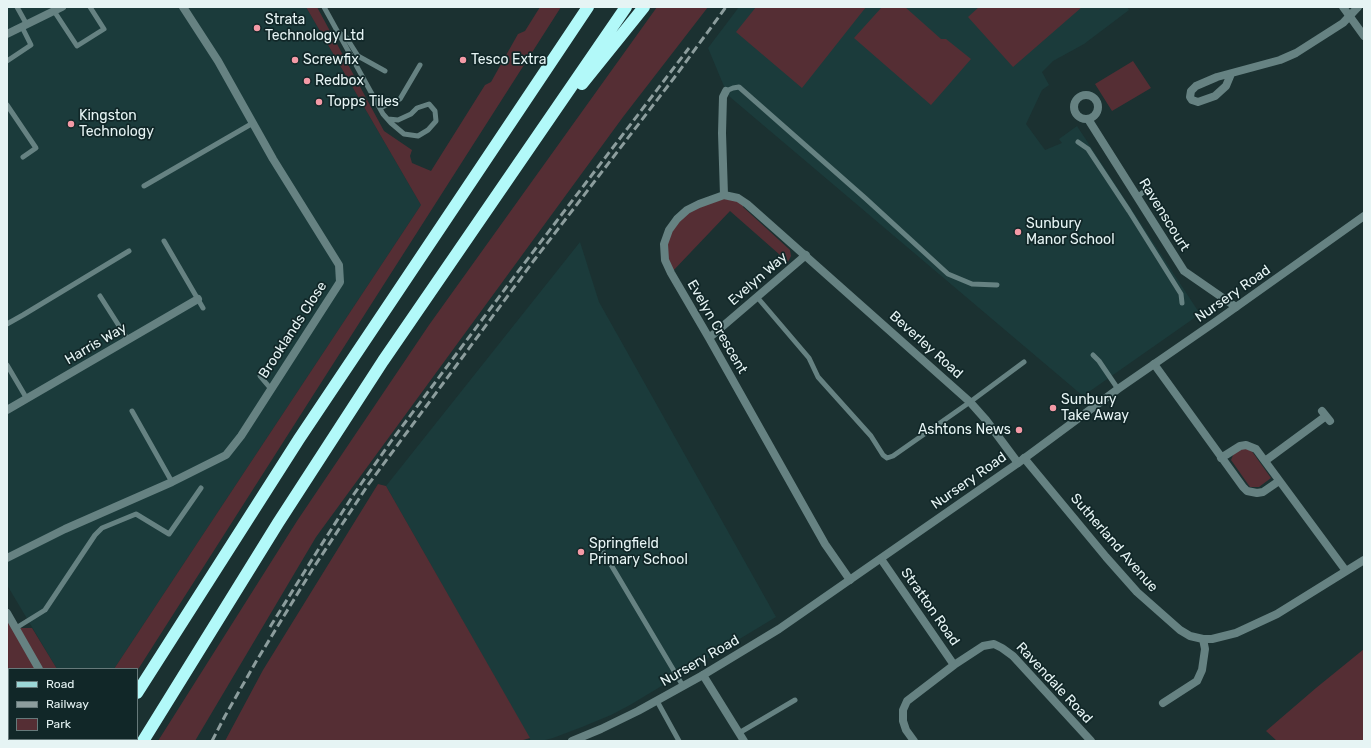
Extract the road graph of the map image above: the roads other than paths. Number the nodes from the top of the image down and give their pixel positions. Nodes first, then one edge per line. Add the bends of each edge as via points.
1 (17, 7) edge
2 (62, 7) edge
3 (90, 7) edge
4 (183, 7) edge
5 (324, 7) edge
6 (588, 7) edge
7 (626, 7) edge
8 (644, 7) edge
9 (1343, 7) edge
10 (1358, 7) edge
11 (54, 11) junction
12 (1350, 16) junction
13 (24, 26) junction
14 (338, 33) junction
15 (7, 34) edge
16 (1364, 36) edge
17 (7, 61) edge
18 (420, 65) dead end
19 (385, 71) dead end
20 (1231, 74) junction
21 (726, 91) joint
22 (7, 105) edge
23 (380, 108) junction
24 (388, 119) junction
25 (1088, 119) dead end
26 (253, 123) junction
27 (1078, 142) dead end
28 (529, 148) junction
29 (23, 157) dead end
30 (144, 186) dead end
31 (1146, 190) dead end
32 (724, 195) junction
33 (1137, 197) junction
34 (1364, 216) edge
35 (164, 241) dead end
36 (129, 251) dead end
37 (806, 255) junction
38 (997, 285) dead end
39 (100, 296) dead end
40 (757, 297) junction
41 (198, 299) junction
42 (1182, 303) dead end
43 (1236, 307) junction
44 (203, 308) dead end
45 (7, 324) edge
46 (710, 338) junction
47 (128, 340) junction
48 (1093, 355) dead end
49 (1024, 362) dead end
50 (1154, 364) junction
51 (7, 365) edge
52 (260, 376) dead end
53 (271, 389) junction
54 (1118, 389) junction
55 (27, 399) junction
56 (970, 402) junction
57 (7, 410) edge
58 (132, 411) dead end
59 (1326, 416) dead end
60 (1221, 458) junction
61 (1021, 461) junction
62 (1265, 461) junction
63 (1279, 481) junction
64 (172, 482) junction
65 (201, 488) dead end
66 (604, 553) dead end
67 (7, 558) edge
68 (881, 559) junction
69 (1364, 560) edge
70 (1346, 571) junction
71 (850, 580) junction
72 (7, 613) edge
73 (16, 628) junction
74 (1203, 639) junction
75 (954, 665) junction
76 (38, 668) edge
77 (703, 675) junction
78 (683, 686) junction
79 (138, 691) edge
80 (796, 700) dead end
81 (656, 701) junction
82 (1163, 703) dead end
83 (739, 734) junction
84 (143, 741) edge
85 (572, 741) edge
86 (679, 741) edge
87 (744, 741) edge
88 (914, 741) edge
89 (1091, 741) edge

1 - 13 lane
2 - 11 street
3 - 11 lane via 104,29 77,46
4 - 26 street, Brooklands Close via 218,61
5 - 14 lane
6 - 79 highway via 299,439
7 - 28 highway
8 - 28 highway
9 - 12 street
10 - 12 street
11 - 13 street
12 - 16 street
12 - 20 street via 1296,53
13 - 15 street
13 - 17 lane via 31,45
14 - 19 lane via 346,37 358,56
14 - 23 lane
18 - 23 lane via 400,99
20 - 20 street via 1226,86 1215,96 1198,102 1190,97 1196,86
21 - 32 street via 723,97 722,133
21 - 38 lane via 740,87 948,274 972,284
22 - 29 lane via 36,148
23 - 24 lane
24 - 24 lane via 404,134 418,136 436,121 435,111 428,104 398,120
25 - 33 street, Ravenscourt
26 - 30 lane
26 - 53 street, Brooklands Close via 339,265 340,282
27 - 42 lane via 1088,149 1129,211 1181,294
28 - 84 highway via 374,374
31 - 33 lane
32 - 37 street via 738,198 747,204
32 - 46 street, Evelyn Crescent via 687,210 669,230 664,244 665,260 671,273
33 - 43 street, Ravenscourt via 1184,271
34 - 43 street, Nursery Road
35 - 41 lane
36 - 45 lane
37 - 40 street, Evelyn Way
37 - 56 street, Beverley Road
39 - 47 lane
40 - 46 street, Evelyn Way
40 - 56 lane via 809,358 818,377 871,436 887,458
41 - 44 lane
41 - 47 street, Harris Way
43 - 50 street, Nursery Road
46 - 71 street, Evelyn Crescent via 826,544
47 - 55 street, Harris Way
48 - 54 lane
49 - 56 lane
50 - 54 street, Nursery Road
50 - 60 street
51 - 55 lane
52 - 53 lane
53 - 64 street, Brooklands Close via 226,455
54 - 61 street, Nursery Road
55 - 57 street, Harris Way
56 - 61 street, Beverley Road
58 - 64 lane
59 - 62 street
60 - 62 street via 1235,448 1246,445 1256,449
60 - 63 street via 1247,491 1264,492
61 - 68 street, Nursery Road
61 - 74 street, Sutherland Avenue via 1137,592 1180,630
62 - 63 street
63 - 70 street
64 - 67 street, Brooklands Close via 65,529
65 - 73 lane via 168,534 136,514 102,528 94,535 45,610
66 - 78 lane
68 - 71 street, Nursery Road
68 - 75 street, Stratton Road
69 - 70 street, Sutherland Avenue
70 - 74 street, Sutherland Avenue via 1277,614 1236,633
71 - 77 street, Nursery Road via 779,629
72 - 73 street
73 - 76 street
74 - 82 street via 1205,649 1202,670 1197,682
75 - 88 street, Stratton Road via 907,701 903,710 903,721
75 - 89 street, Ravendale Road via 989,644 1002,648 1013,656
77 - 78 street, Nursery Road
77 - 83 street
78 - 81 street, Nursery Road
80 - 83 lane
81 - 85 street, Nursery Road
81 - 86 lane
83 - 87 street

